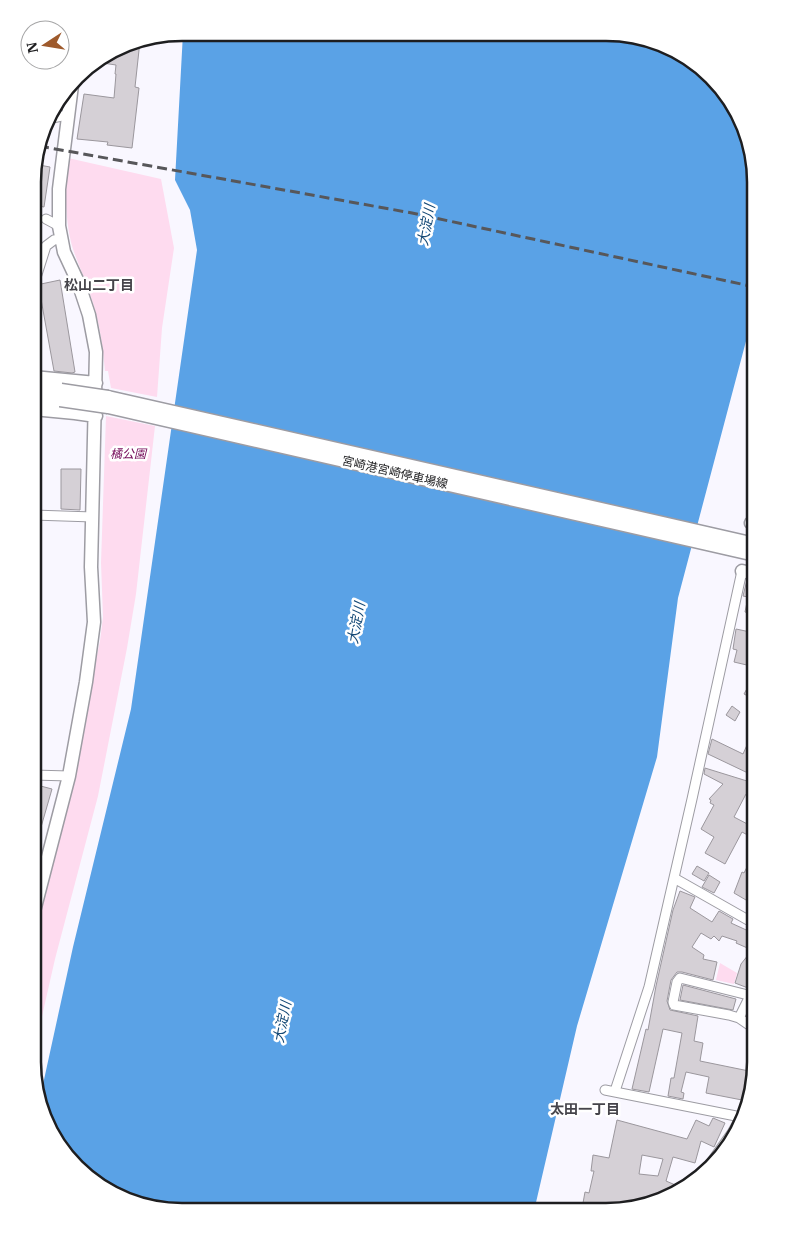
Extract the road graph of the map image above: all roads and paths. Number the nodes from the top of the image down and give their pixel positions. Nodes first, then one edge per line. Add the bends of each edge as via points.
1 (70, 97) edge
2 (67, 115) junction
3 (58, 117) edge
4 (46, 219) dead end
5 (59, 226) junction
6 (61, 239) junction
7 (41, 262) edge
8 (41, 378) edge
9 (96, 383) junction
10 (41, 389) edge
11 (41, 398) edge
12 (41, 410) edge
13 (96, 416) junction
14 (41, 515) edge
15 (93, 516) junction
16 (722, 542) junction
17 (747, 543) edge
18 (747, 551) edge
19 (742, 571) joint
20 (747, 572) edge
21 (41, 776) edge
22 (69, 776) junction
23 (674, 878) junction
24 (41, 884) edge
25 (746, 919) edge
26 (746, 995) edge
27 (746, 1004) edge
28 (739, 1018) junction
29 (746, 1023) edge
30 (605, 1090) dead end
31 (615, 1091) junction
32 (735, 1116) edge

1 - 2 main road
2 - 3 street
2 - 5 main road via 59,189
4 - 5 street
5 - 6 main road
6 - 7 street via 46,246
6 - 9 main road via 89,315 96,352
8 - 9 main road
9 - 13 main road
10 - 16 main road, 宮崎港宮崎停車場線, bridge via 108,397
11 - 16 main road, 宮崎港宮崎停車場線, bridge via 108,407
12 - 13 main road
13 - 15 main road
14 - 15 street
15 - 22 main road via 94,622
16 - 17 main road, 宮崎港宮崎停車場線
16 - 18 main road, 宮崎港宮崎停車場線
19 - 20 main road
19 - 23 street
21 - 22 street
22 - 24 main road
23 - 25 street
23 - 31 street via 649,987
26 - 28 street via 680,978 677,982 674,1005
27 - 28 street
28 - 29 street
30 - 31 street
31 - 32 street

